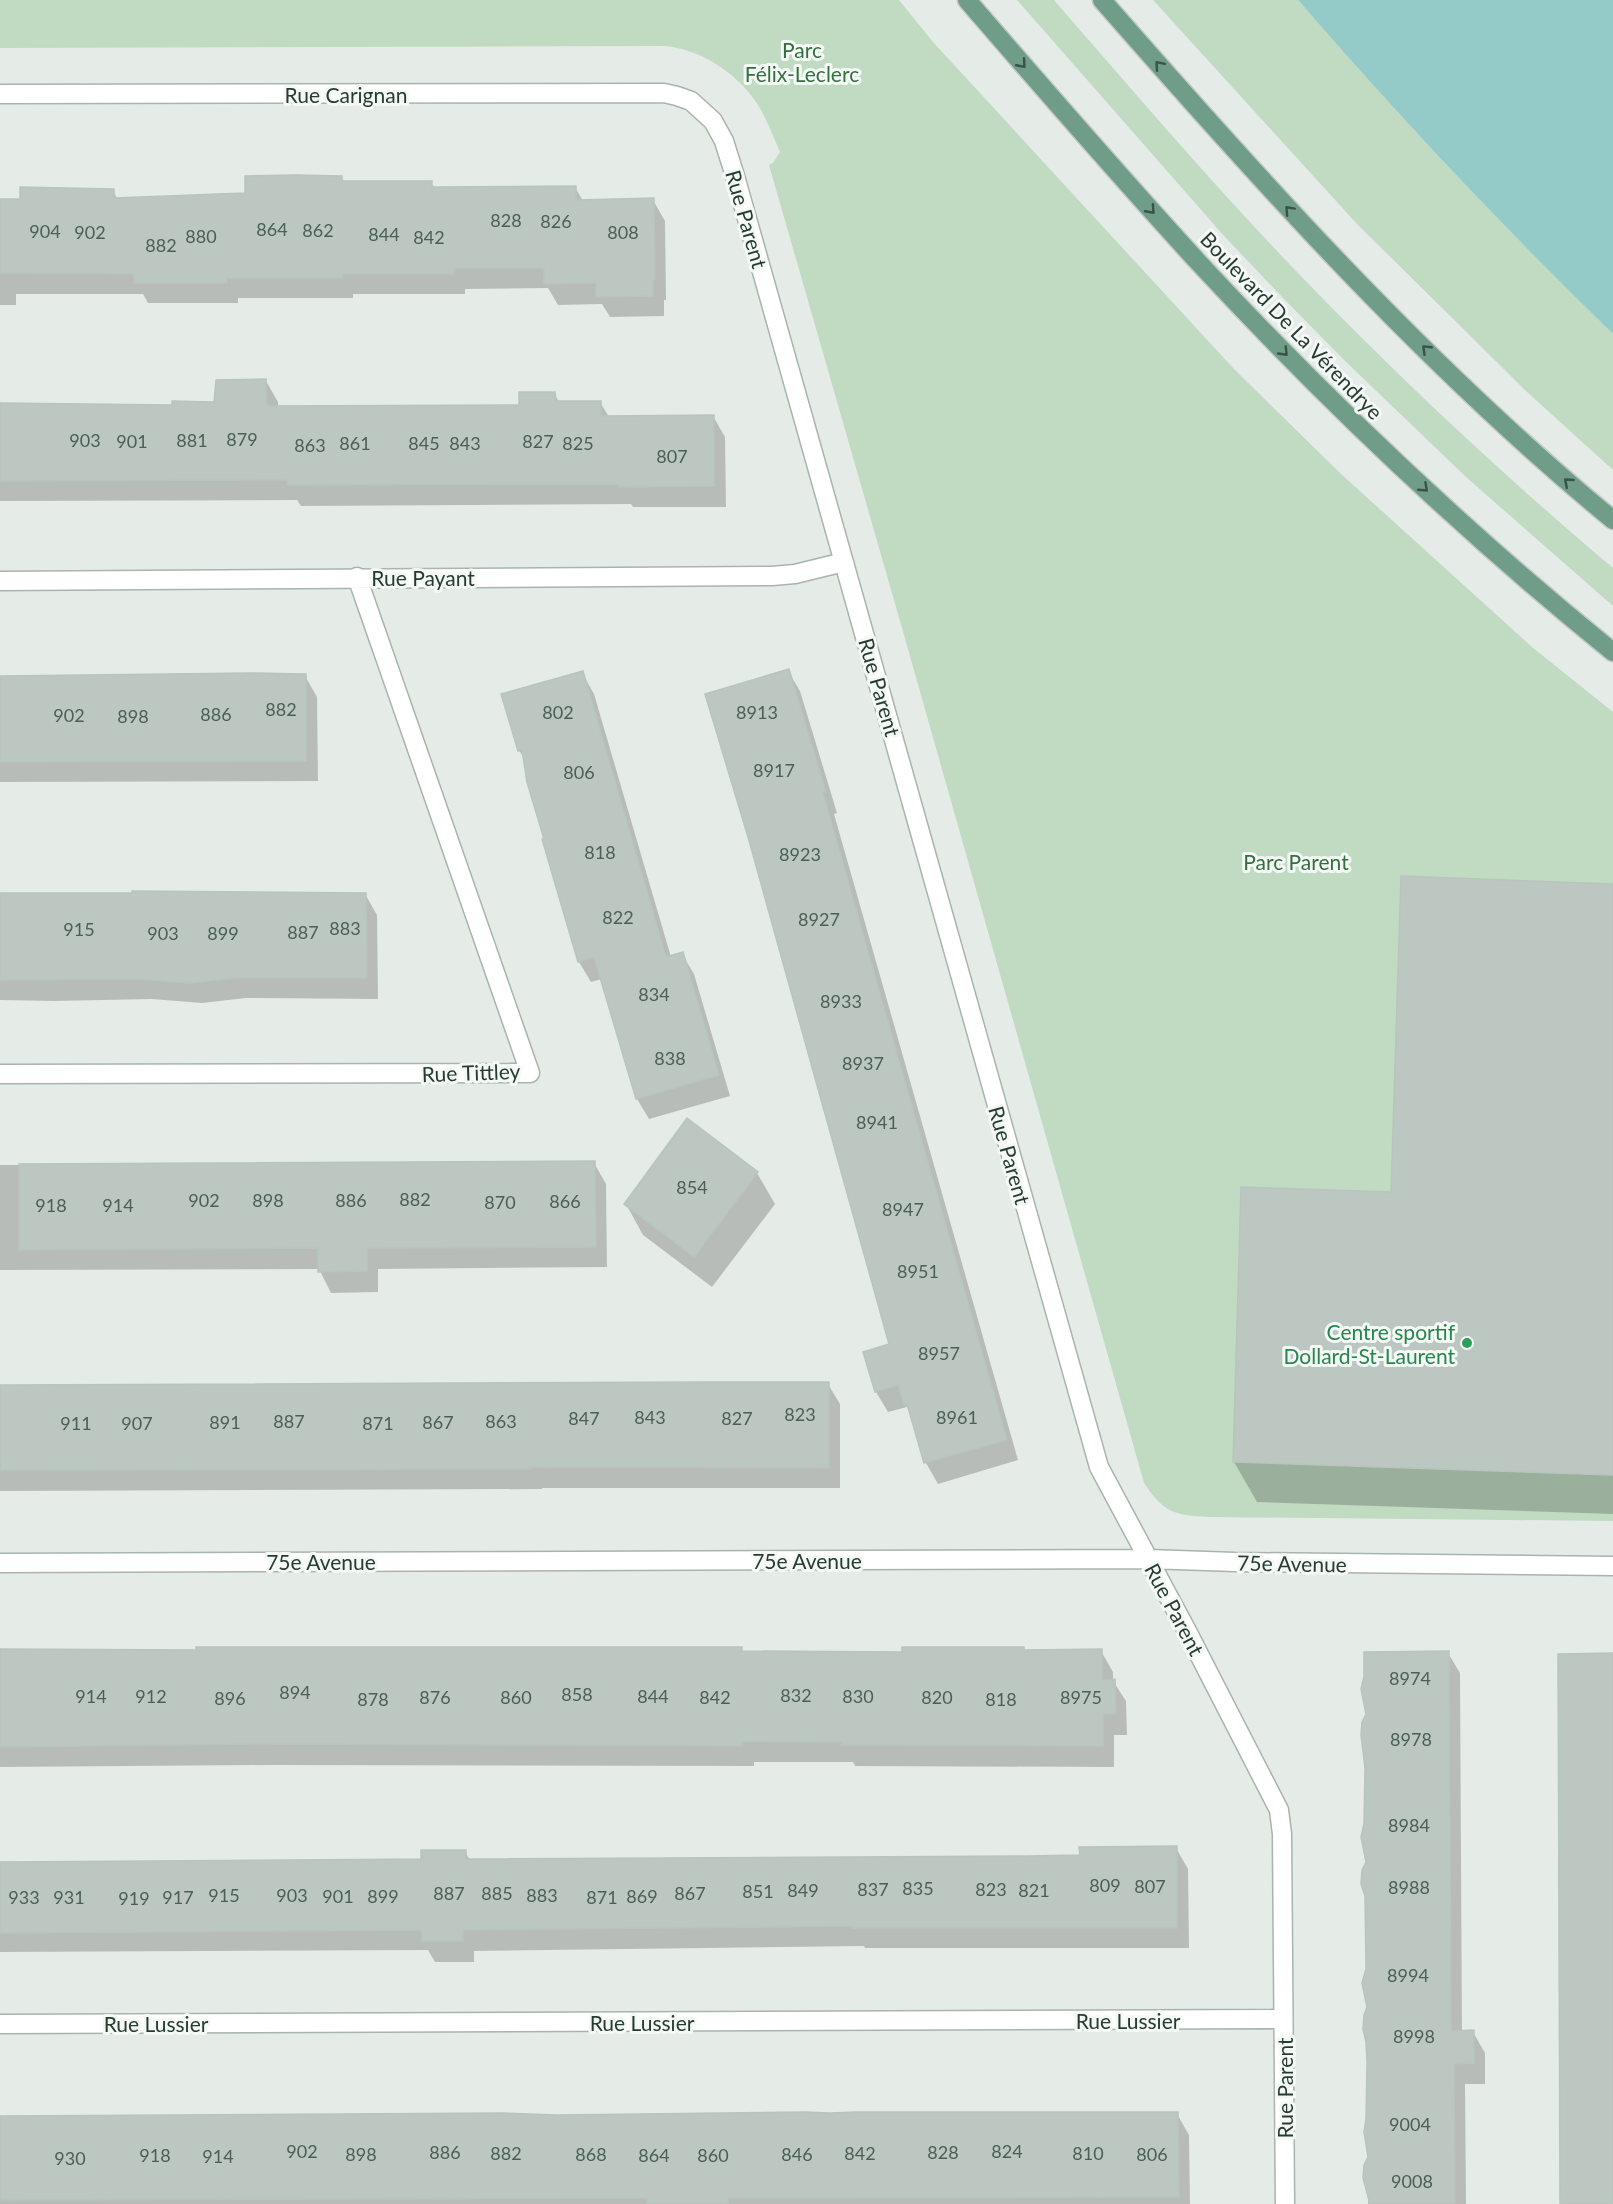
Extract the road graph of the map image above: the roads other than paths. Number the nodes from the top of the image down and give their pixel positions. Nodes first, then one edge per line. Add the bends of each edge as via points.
1 (967, 0) edge
2 (1102, 0) edge
3 (0, 94) edge
4 (691, 101) joint
5 (1613, 520) edge
6 (844, 562) junction
7 (357, 577) junction
8 (0, 581) edge
9 (1613, 652) edge
10 (0, 1074) edge
11 (1148, 1559) junction
12 (0, 1563) edge
13 (1613, 1566) edge
14 (1283, 2019) junction
15 (0, 2024) edge
16 (1285, 2204) edge

1 -> 9 main road, Boulevard De La Vérendrye via 1198,262 1287,355 1467,528
5 -> 2 main road via 1526,446 1394,318 1258,176
3 - 4 street, Rue Carignan via 640,92
4 - 6 street, Rue Parent via 713,121 727,148
6 - 7 street, Rue Payant via 772,576
6 - 11 street, Rue Parent via 1099,1467
7 - 8 street, Rue Payant
7 - 10 street, Rue Tittley via 530,1073
11 - 12 street, 75e Avenue
11 - 13 street, 75e Avenue
11 - 14 street, Rue Parent via 1279,1810
14 - 15 street, Rue Lussier
14 - 16 street, Rue Parent

